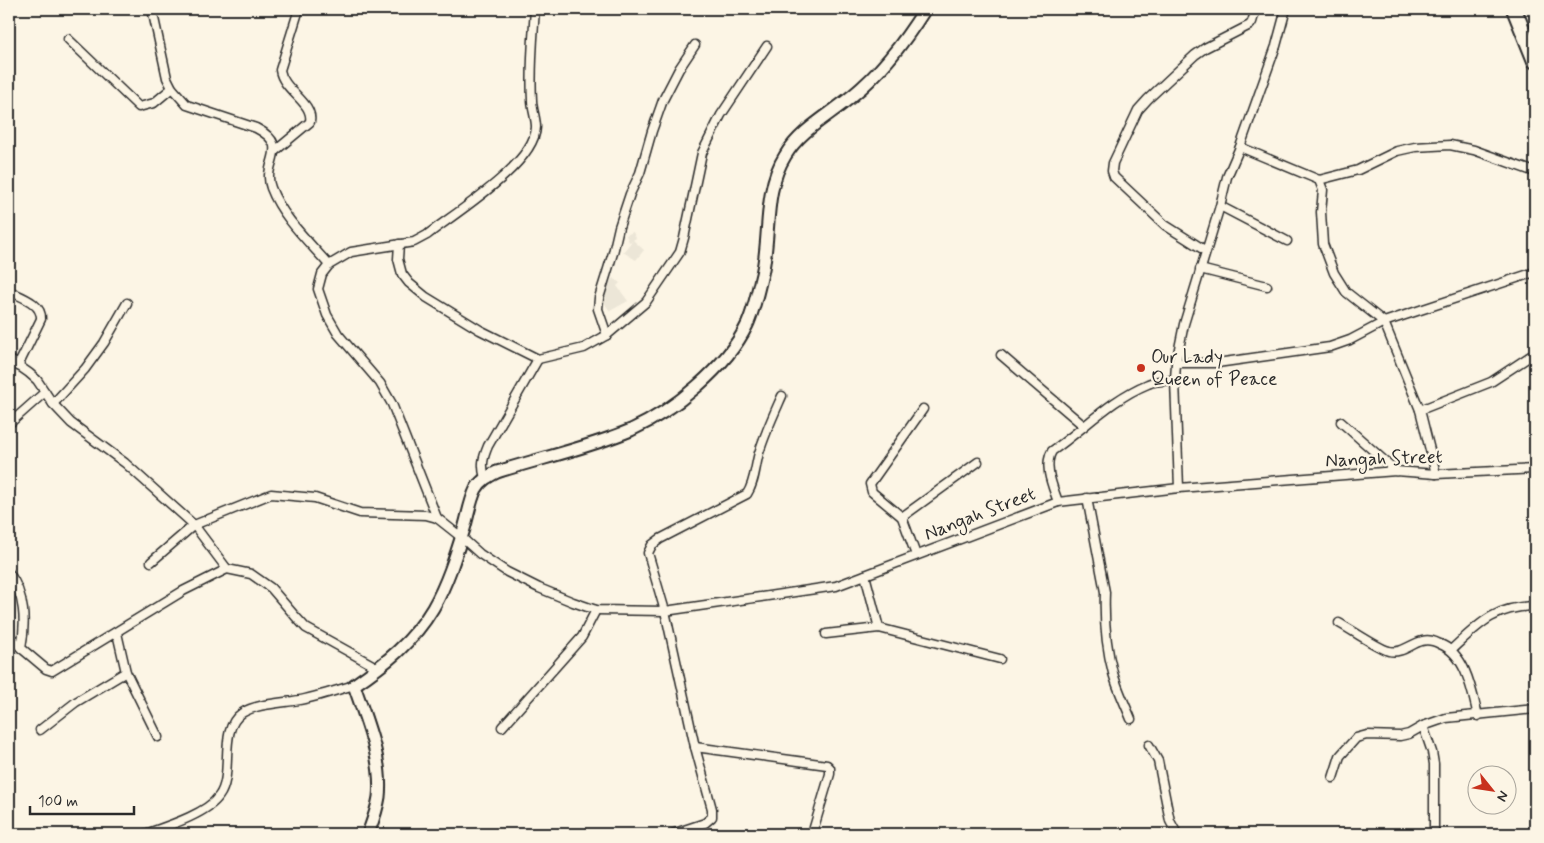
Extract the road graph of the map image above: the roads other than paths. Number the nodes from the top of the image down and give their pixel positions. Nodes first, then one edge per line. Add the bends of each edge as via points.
1 (152, 9) edge
2 (299, 9) edge
3 (535, 9) edge
4 (924, 9) edge
5 (1256, 9) edge
6 (1286, 9) edge
7 (1514, 9) edge
8 (68, 39) dead end
9 (695, 45) dead end
10 (767, 46) dead end
11 (1535, 61) edge
12 (172, 88) junction
13 (1240, 147) junction
14 (275, 151) junction
15 (1535, 172) edge
16 (1319, 180) junction
17 (1220, 206) junction
18 (1287, 241) dead end
19 (399, 244) junction
20 (1206, 251) junction
21 (329, 266) junction
22 (1200, 269) junction
23 (1535, 272) edge
24 (1267, 286) dead end
25 (9, 291) edge
26 (127, 303) dead end
27 (1384, 322) junction
28 (607, 335) junction
29 (1535, 353) edge
30 (1000, 355) dead end
31 (538, 358) junction
32 (9, 360) edge
33 (1176, 363) junction
34 (18, 366) junction
35 (1175, 380) junction
36 (45, 392) junction
37 (782, 396) dead end
38 (53, 404) junction
39 (923, 408) dead end
40 (1420, 410) junction
41 (1340, 422) dead end
42 (9, 424) edge
43 (1084, 426) junction
44 (978, 462) dead end
45 (1535, 469) edge
46 (1396, 471) junction
47 (1436, 474) junction
48 (485, 478) junction
49 (1179, 488) junction
50 (1087, 498) junction
51 (1058, 502) junction
52 (902, 517) junction
53 (437, 518) junction
54 (194, 525) junction
55 (461, 537) junction
56 (916, 556) junction
57 (151, 562) dead end
58 (227, 569) junction
59 (9, 573) edge
60 (865, 575) junction
61 (1535, 606) edge
62 (596, 610) junction
63 (665, 611) junction
64 (1339, 623) dead end
65 (878, 628) junction
66 (117, 633) junction
67 (826, 634) dead end
68 (11, 638) edge
69 (9, 648) edge
70 (21, 648) junction
71 (1451, 650) junction
72 (1000, 659) dead end
73 (378, 668) junction
74 (126, 672) junction
75 (354, 685) junction
76 (1535, 709) edge
77 (1478, 716) junction
78 (1131, 719) dead end
79 (502, 726) dead end
80 (1423, 726) junction
81 (40, 730) dead end
82 (158, 736) dead end
83 (1149, 745) dead end
84 (695, 747) junction
85 (1333, 778) dead end
86 (149, 834) edge
87 (368, 834) edge
88 (672, 834) edge
89 (812, 834) edge
90 (1177, 834) edge
91 (1434, 834) edge

1 - 12 street
2 - 14 street via 280,70 281,78 308,109 310,122
3 - 19 street via 532,101 536,128 532,141 508,174 427,235 414,242
4 - 48 street via 888,62 853,96 802,135 785,155 772,189 762,274 748,323 718,366 660,415 631,430
5 - 20 street via 1250,24 1195,55 1138,110 1112,163 1114,177 1165,225
6 - 13 street
7 - 11 highway
8 - 12 street via 139,107 154,103
9 - 28 street via 664,100 618,227 614,253 599,298 598,309
10 - 28 street via 721,116 702,153 680,252 646,302
12 - 14 street via 187,105 264,132 272,140
13 - 16 street
13 - 17 street via 1227,177
14 - 21 street via 269,173 270,186 290,220
15 - 16 street via 1450,144 1396,151 1358,170
16 - 27 street via 1323,190 1324,244 1334,273 1346,292
17 - 18 street
17 - 20 street
19 - 21 street via 351,252
19 - 31 street via 398,259 409,284 480,330
20 - 22 street
21 - 53 street via 322,274 318,289 327,315 338,334 380,383 392,404
22 - 24 street
22 - 33 street
23 - 27 street
25 - 34 street via 37,307 41,313
26 - 38 street via 85,369
27 - 33 street via 1330,347 1224,362
27 - 40 street
28 - 31 street via 584,348
29 - 40 street via 1491,382
30 - 43 street
31 - 48 street via 482,458
32 - 34 street
33 - 35 street
34 - 36 street via 37,380
35 - 43 street via 1148,384 1106,408
35 - 49 street
36 - 38 street
36 - 42 street
37 - 63 street via 767,429 747,494 652,545 648,553
38 - 54 street via 71,423 124,463
39 - 52 street via 870,484 872,492
40 - 47 street
41 - 46 street
43 - 51 street via 1052,451 1048,459
44 - 52 street
45 - 47 street, Nangah Street
46 - 47 street, Nangah Street
46 - 49 street, Nangah Street
48 - 55 street via 477,487
49 - 50 street, Nangah Street
50 - 51 street, Nangah Street
50 - 78 street via 1105,592 1110,661
51 - 56 street, Nangah Street
52 - 56 street
53 - 54 street via 360,513 315,498 271,494
53 - 55 street, Nangah Street
54 - 57 street
54 - 58 street
55 - 62 street, Nangah Street via 508,572
55 - 73 street via 433,608 402,647
56 - 60 street, Nangah Street
58 - 66 street via 183,590
58 - 73 street via 251,574 272,588 306,628
59 - 70 street via 17,583 25,621
60 - 63 street, Nangah Street via 825,588
60 - 65 street
61 - 71 street via 1508,609 1492,615
62 - 63 street, Nangah Street
62 - 79 street via 582,637
63 - 84 street
64 - 71 street via 1387,651 1401,650 1423,640 1432,640
65 - 67 street
65 - 72 street
66 - 70 street via 52,671
66 - 74 street
68 - 69 street
68 - 70 street
71 - 77 street via 1465,673
73 - 75 street
74 - 81 street via 76,702
74 - 82 street
75 - 86 street via 241,714 229,734 225,782 220,796 191,816
75 - 87 street via 372,737 380,785 379,800
76 - 77 street
77 - 80 street via 1446,718
80 - 85 street via 1400,736 1367,734 1356,738 1340,756
80 - 91 street via 1434,764
83 - 90 street via 1158,761 1170,821
84 - 88 street via 712,816 705,823
84 - 89 street via 826,765 830,774

